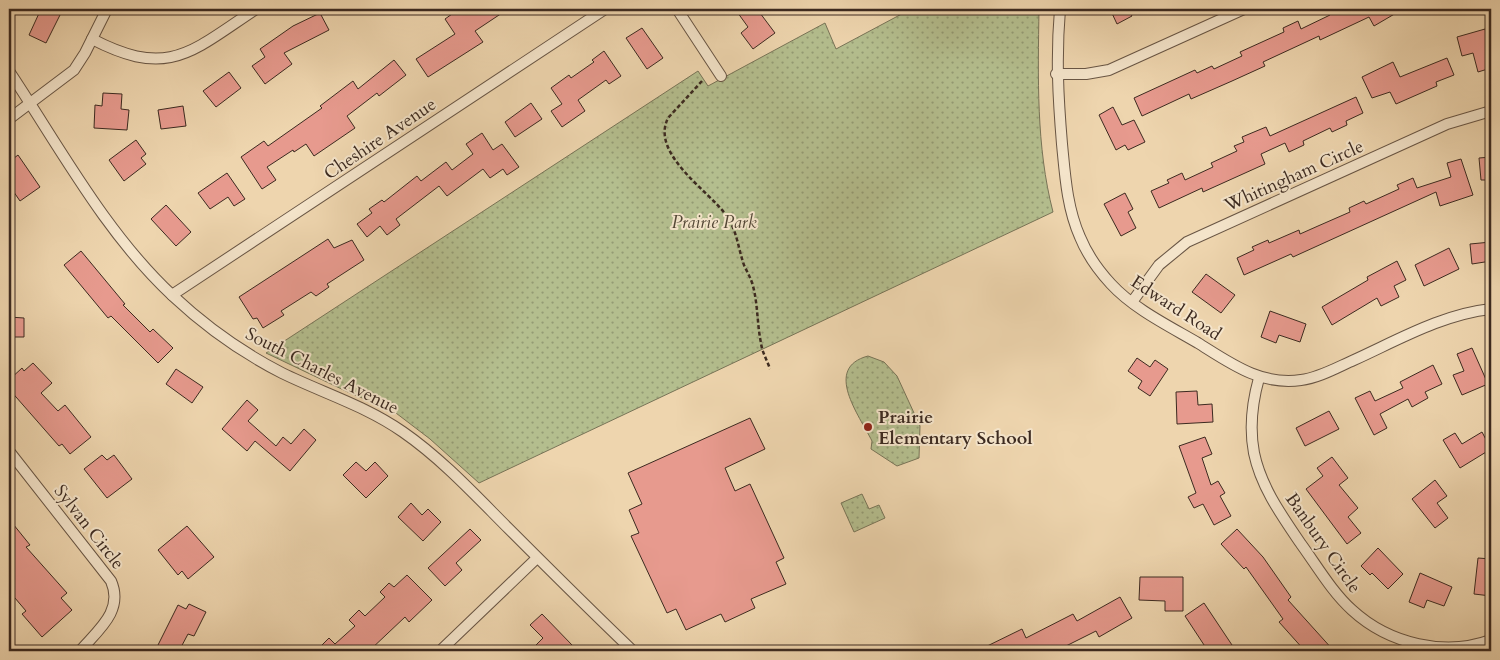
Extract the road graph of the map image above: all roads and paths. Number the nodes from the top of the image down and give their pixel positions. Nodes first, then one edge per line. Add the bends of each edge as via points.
1 (107, 9) edge
2 (256, 9) edge
3 (605, 9) edge
4 (677, 9) edge
5 (1060, 9) edge
6 (1244, 9) edge
7 (92, 39) junction
8 (9, 72) edge
9 (1056, 74) junction
10 (721, 76) dead end
11 (702, 81) dead end
12 (30, 104) junction
13 (1491, 112) edge
14 (9, 119) edge
15 (172, 296) junction
16 (1132, 302) junction
17 (1491, 309) edge
18 (770, 368) dead end
19 (1259, 378) junction
20 (9, 451) edge
21 (537, 558) junction
22 (1491, 640) edge
23 (80, 651) edge
24 (440, 651) edge
25 (633, 651) edge

1 - 7 street
2 - 7 street via 180,56 140,59
3 - 15 street, Cheshire Avenue
4 - 10 street
5 - 9 street, Edward Road
6 - 9 street via 1109,70
7 - 12 street via 74,70
8 - 12 street, South Charles Avenue
9 - 16 street, Edward Road via 1064,162 1075,223 1096,266
11 - 18 path via 668,118 665,132 680,167 725,214 734,228 744,266 754,287 761,346
12 - 14 street
12 - 15 street, South Charles Avenue via 104,215
13 - 16 street, Whitingham Circle via 1447,124 1187,242 1163,261
15 - 21 street, South Charles Avenue via 239,348 281,372 372,413 402,432 455,476
16 - 19 street, Edward Road
17 - 19 street, Edward Road via 1466,312 1440,321 1304,380
19 - 22 street, Banbury Circle via 1251,422 1259,471 1279,511 1341,599 1362,619 1415,644 1459,647
20 - 23 street, Sylvan Circle via 111,581 115,591 116,599 110,616
21 - 24 street
21 - 25 street, South Charles Avenue

